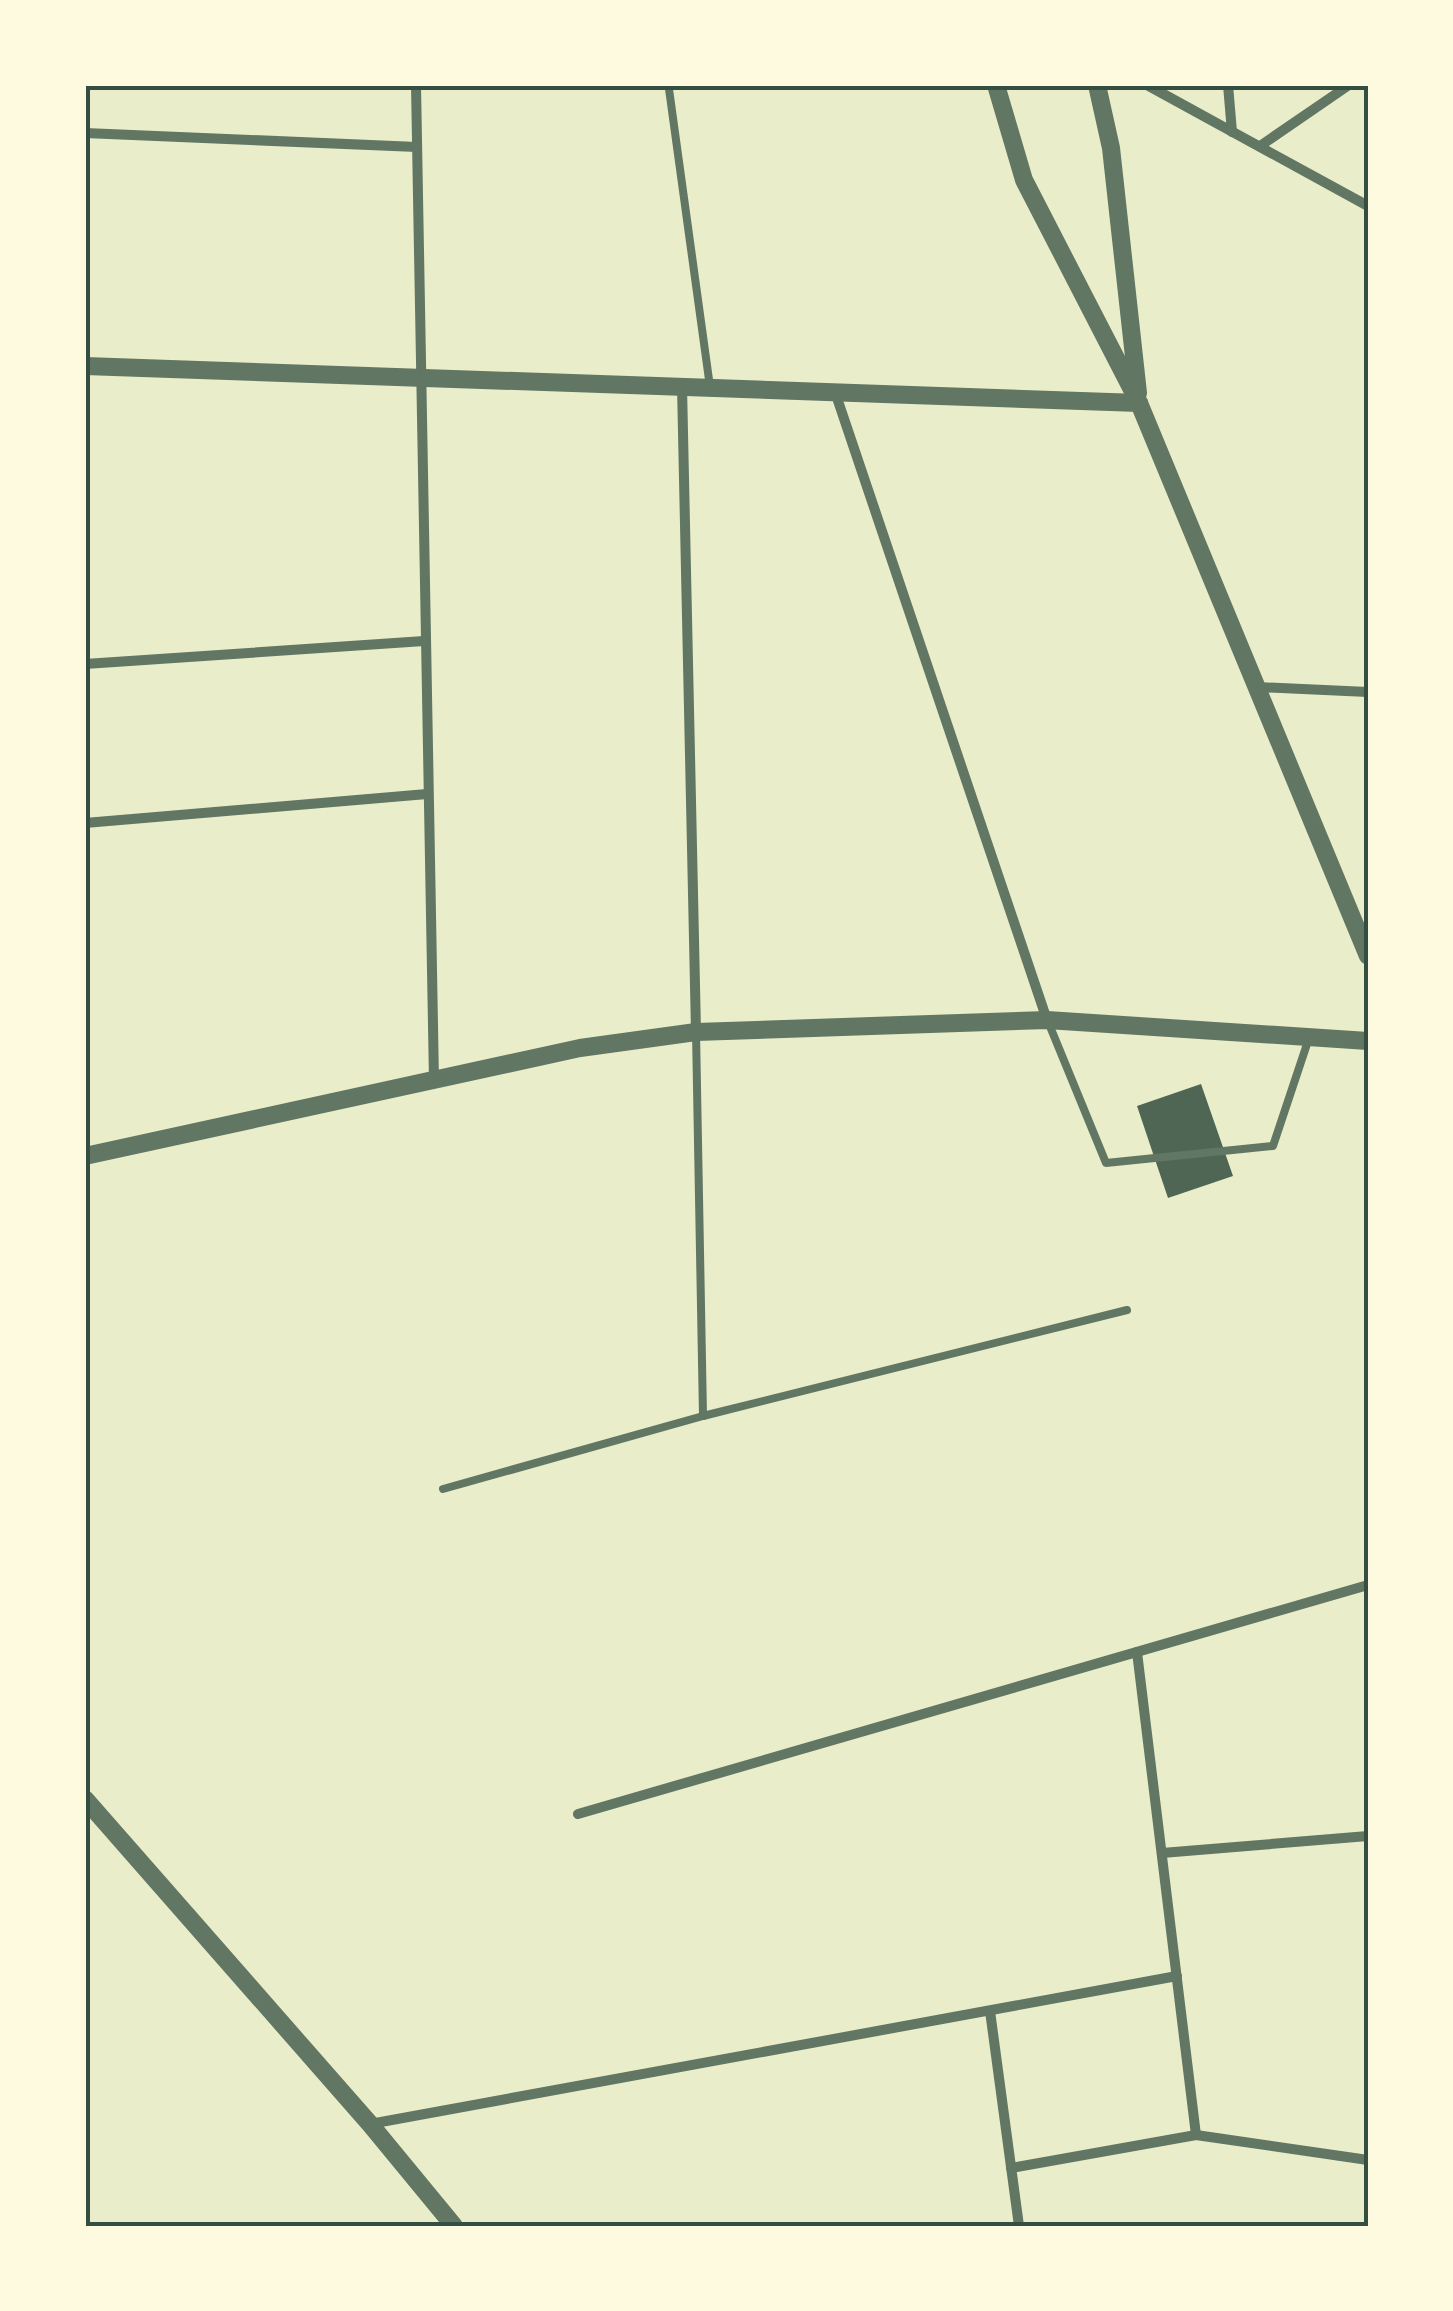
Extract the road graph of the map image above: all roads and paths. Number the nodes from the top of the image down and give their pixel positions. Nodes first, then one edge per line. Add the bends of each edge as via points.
1 (416, 85) edge
2 (996, 85) edge
3 (1097, 85) edge
4 (1147, 85) edge
5 (1228, 85) edge
6 (1349, 85) edge
7 (669, 89) dead end
8 (1232, 132) junction
9 (85, 133) edge
10 (1260, 146) junction
11 (417, 147) junction
12 (1368, 206) edge
13 (85, 366) edge
14 (420, 377) junction
15 (682, 386) junction
16 (710, 387) junction
17 (835, 391) junction
18 (1139, 403) junction
19 (424, 641) junction
20 (85, 664) edge
21 (1256, 687) junction
22 (1368, 692) edge
23 (426, 794) junction
24 (85, 824) edge
25 (1368, 956) edge
26 (1047, 1020) junction
27 (696, 1032) junction
28 (1309, 1037) junction
29 (1368, 1041) edge
30 (434, 1081) junction
31 (85, 1156) edge
32 (1127, 1310) dead end
33 (703, 1416) junction
34 (443, 1489) dead end
35 (1368, 1585) edge
36 (1138, 1652) junction
37 (85, 1799) edge
38 (578, 1814) dead end
39 (1368, 1836) edge
40 (1162, 1852) junction
41 (1177, 1976) junction
42 (990, 2011) junction
43 (370, 2124) junction
44 (1196, 2135) junction
45 (1368, 2160) edge
46 (1011, 2168) junction
47 (454, 2226) edge
48 (1019, 2226) edge

1 - 11 street
2 - 18 street via 1024,180
3 - 18 street via 1111,148
4 - 8 street
5 - 8 street
6 - 10 street
7 - 16 lane
8 - 10 street
9 - 11 street
10 - 12 street
11 - 14 street
13 - 14 street
14 - 15 street
14 - 19 street
15 - 16 street
15 - 27 street
16 - 17 street
17 - 18 street
17 - 26 street
18 - 21 street
19 - 20 street
19 - 23 street
21 - 22 street
21 - 25 street
23 - 24 street
23 - 30 street
26 - 27 street
26 - 28 street
26 - 28 lane via 1106,1163 1273,1146
27 - 30 street via 580,1048
27 - 33 lane
28 - 29 street
30 - 31 street
32 - 33 lane
33 - 34 lane
35 - 36 street
36 - 38 street
36 - 40 street
37 - 43 street
39 - 40 street
40 - 41 street
41 - 42 street
41 - 44 street
42 - 43 street
42 - 46 street
43 - 47 street
44 - 45 street
44 - 46 street
46 - 48 street

